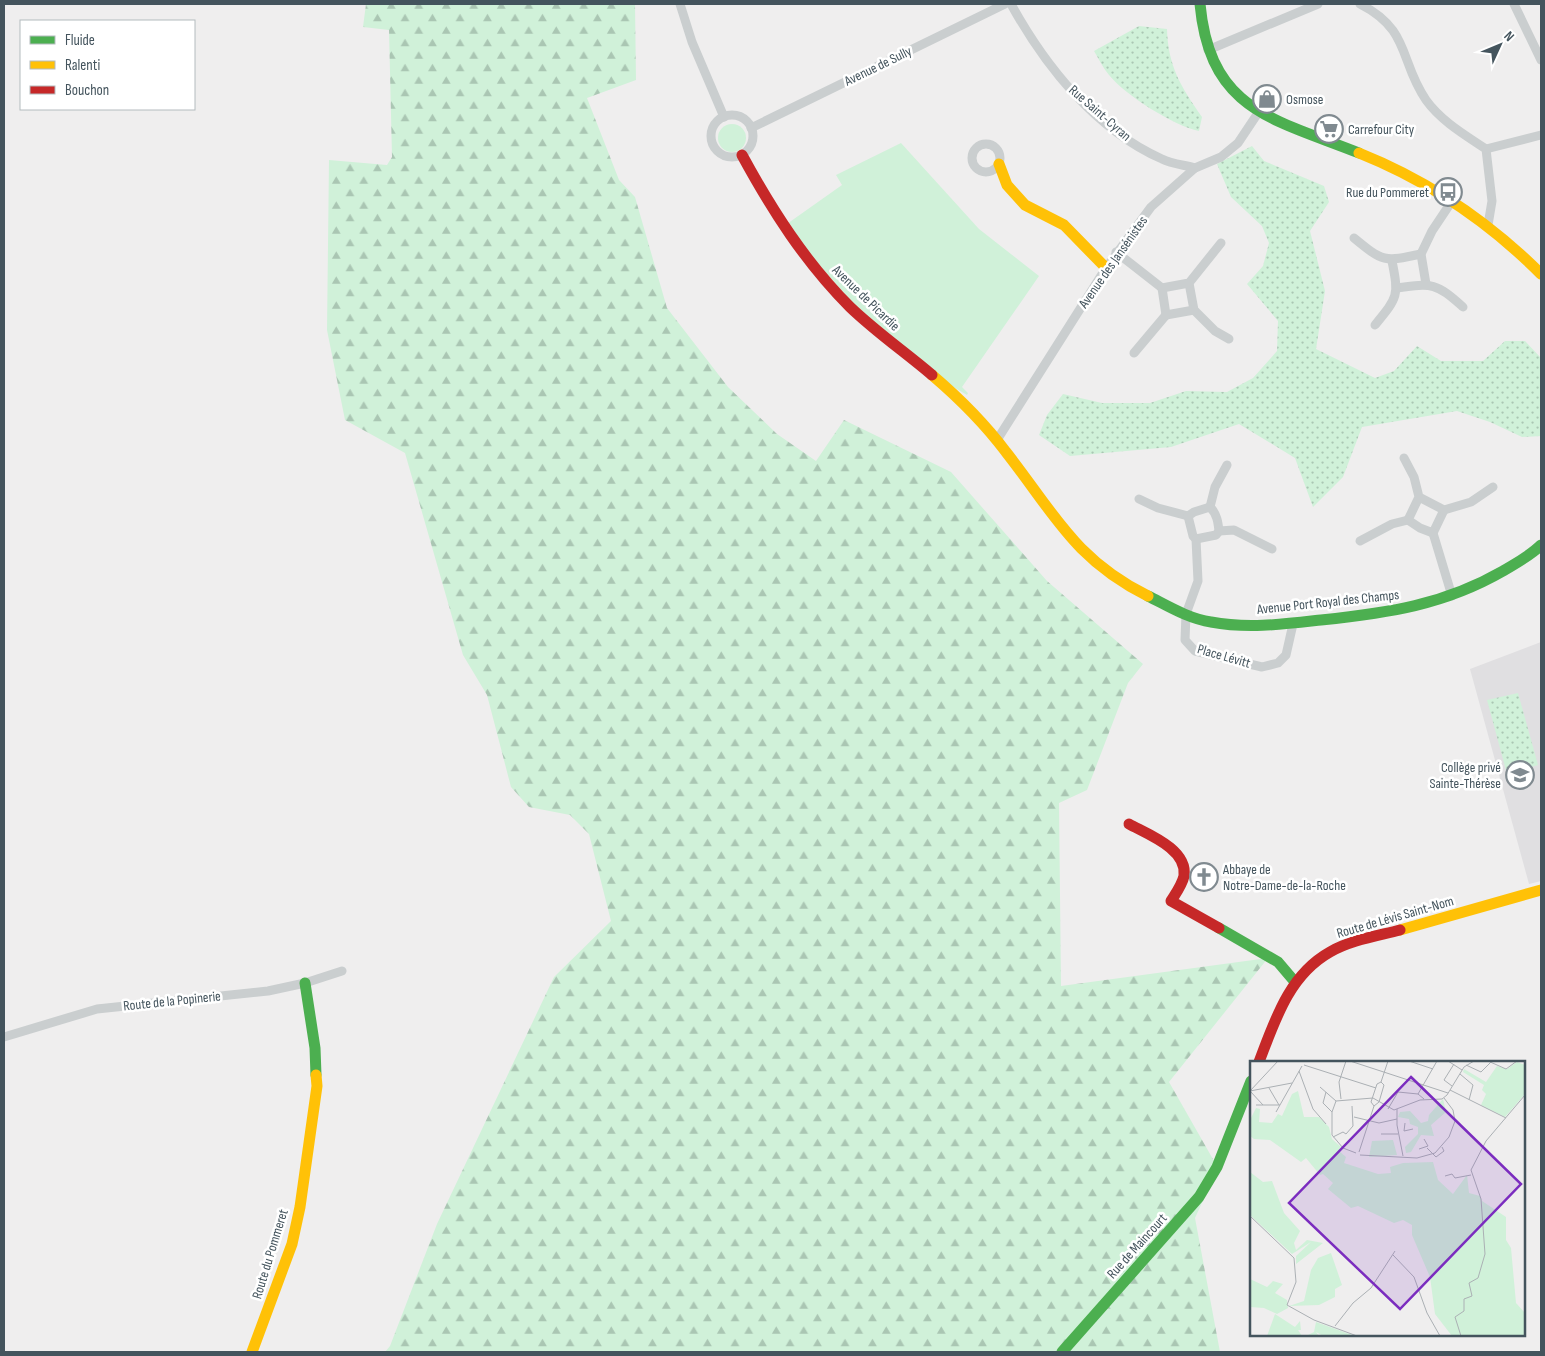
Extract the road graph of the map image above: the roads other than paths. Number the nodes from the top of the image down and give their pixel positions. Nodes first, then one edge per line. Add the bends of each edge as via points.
1 (680, 4) edge
2 (1005, 4) edge
3 (1011, 4) edge
4 (1200, 4) edge
5 (1318, 4) edge
6 (1360, 4) edge
7 (1514, 4) edge
8 (1208, 50) junction
9 (1541, 60) edge
10 (1258, 113) junction
11 (724, 117) junction
12 (751, 128) junction
13 (1541, 135) edge
14 (1486, 149) junction
15 (742, 155) junction
16 (999, 164) dead end
17 (1196, 168) junction
18 (1452, 201) junction
19 (1488, 224) junction
20 (1354, 238) dead end
21 (1221, 242) dead end
22 (1116, 252) junction
23 (1420, 254) junction
24 (1392, 260) junction
25 (1106, 268) junction
26 (1541, 274) edge
27 (1190, 283) junction
28 (1426, 284) junction
29 (1162, 288) junction
30 (1397, 288) junction
31 (1462, 307) dead end
32 (1194, 310) junction
33 (1166, 315) junction
34 (1375, 325) dead end
35 (1228, 339) dead end
36 (1134, 353) dead end
37 (997, 440) junction
38 (1404, 458) dead end
39 (1227, 465) dead end
40 (1493, 487) dead end
41 (1419, 497) junction
42 (1139, 499) dead end
43 (1210, 507) junction
44 (1444, 510) junction
45 (1188, 516) junction
46 (1408, 520) junction
47 (1219, 531) junction
48 (1433, 533) junction
49 (1196, 539) junction
50 (1360, 541) dead end
51 (1541, 545) edge
52 (1272, 549) dead end
53 (1452, 596) junction
54 (1186, 614) junction
55 (1293, 624) junction
56 (1129, 824) dead end
57 (1541, 890) edge
58 (342, 970) dead end
59 (1295, 982) junction
60 (305, 983) junction
61 (4, 1037) edge
62 (1259, 1061) edge
63 (1250, 1084) edge
64 (252, 1352) edge
65 (1062, 1352) edge

1 - 11 street via 689,36
2 - 12 street, Avenue de Sully
3 - 17 street, Rue Saint-Cyran via 1043,55 1083,102 1150,153
4 - 8 street
5 - 8 street
6 - 14 street via 1386,21 1398,36 1426,100 1456,128
7 - 9 street
8 - 10 street via 1223,80
10 - 17 street, Avenue des Jansénistes via 1238,143 1221,157
10 - 18 street via 1381,163
11 - 12 street via 736,116
11 - 15 street via 712,130 714,148 723,156
12 - 15 street via 750,146
13 - 14 street
14 - 19 street via 1492,201
15 - 37 street, Avenue de Picardie via 770,207 806,259 839,296 946,388
16 - 25 street via 1007,185 1025,205 1064,225
17 - 22 street, Avenue des Jansénistes via 1151,207
18 - 19 street
18 - 23 street
19 - 26 street
20 - 24 street via 1374,254
21 - 27 street
22 - 25 street, Avenue des Jansénistes
22 - 29 street
23 - 24 street
23 - 28 street
24 - 30 street
25 - 37 street, Avenue des Jansénistes
27 - 29 street
27 - 32 street
28 - 30 street
28 - 31 street via 1442,288
29 - 33 street
30 - 34 street via 1392,306
32 - 33 street
32 - 35 street
33 - 36 street
37 - 54 street, Avenue Port Royal des Champs via 1071,540 1101,568 1139,593
38 - 41 street via 1414,477
39 - 43 street via 1215,486
40 - 44 street via 1471,502
41 - 44 street
41 - 46 street
42 - 45 street
43 - 45 street
43 - 47 street via 1216,512
44 - 48 street
45 - 49 street
46 - 48 street
46 - 50 street via 1392,524
47 - 49 street via 1216,535
47 - 52 street via 1234,530
48 - 53 street
49 - 54 street via 1198,581
51 - 53 street, Avenue Port Royal des Champs via 1495,577
53 - 55 street, Avenue Port Royal des Champs via 1402,611
54 - 55 street, Avenue Port Royal des Champs via 1209,622 1241,625
54 - 55 street, Place Lévitt via 1185,640 1195,651 1262,667 1278,663 1286,655
56 - 59 street via 1166,844 1182,862 1182,882 1171,901 1278,962
57 - 59 street, Route de Lévis Saint-Nom via 1342,947 1321,956
58 - 60 street, Route de la Popinerie
59 - 62 street, Route de Lévis Saint-Nom
60 - 61 street, Route de la Popinerie via 268,991 97,1009
60 - 64 street, Route du Pommeret via 317,1086 300,1207 292,1244
63 - 65 street, Rue de Maincourt via 1223,1153 1192,1207

